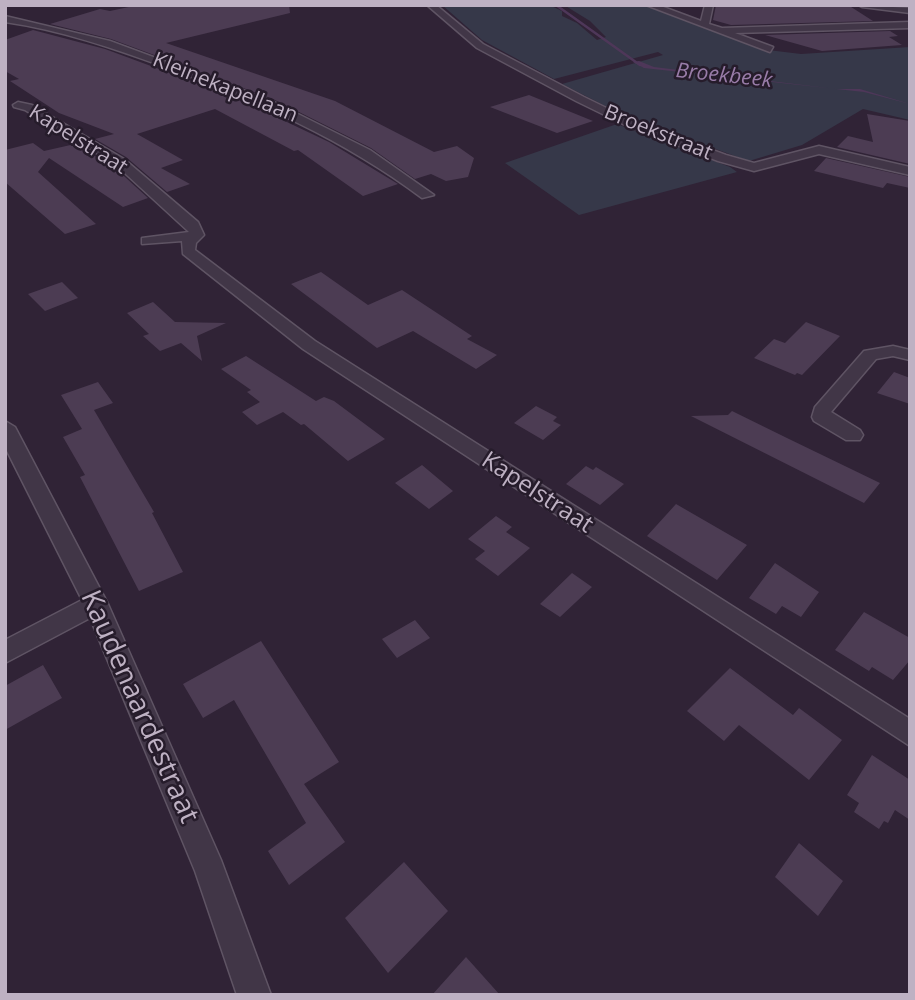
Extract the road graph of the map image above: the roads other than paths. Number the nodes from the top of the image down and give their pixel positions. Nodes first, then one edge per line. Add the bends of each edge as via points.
1 (431, 5) edge
2 (650, 5) edge
3 (709, 5) edge
4 (862, 5) edge
5 (910, 12) edge
6 (5, 19) edge
7 (910, 25) edge
8 (704, 26) junction
9 (719, 31) junction
10 (770, 49) dead end
11 (5, 98) edge
12 (11, 107) edge
13 (910, 171) edge
14 (427, 195) dead end
15 (197, 234) junction
16 (147, 241) dead end
17 (910, 355) edge
18 (5, 427) edge
19 (853, 435) dead end
20 (96, 604) junction
21 (5, 652) edge
22 (910, 734) edge
23 (254, 995) edge

1 - 13 street, Broekstraat via 480,46 580,99 722,158 754,167 819,150
2 - 8 street
3 - 8 street
4 - 5 street
6 - 14 street, Kleinekapellaan via 110,45 271,102 328,131
7 - 9 street
8 - 9 street
9 - 10 street
11 - 12 street, Kapelstraat via 15,99
12 - 15 street, Kapelstraat via 28,107 120,162 193,225
15 - 16 street
15 - 22 street, Kapelstraat via 189,241 188,251 309,345
17 - 19 street via 894,351 870,355 822,411 826,422
18 - 20 street, Kaudenaardestraat
20 - 21 street
20 - 23 street, Kaudenaardestraat via 211,871

